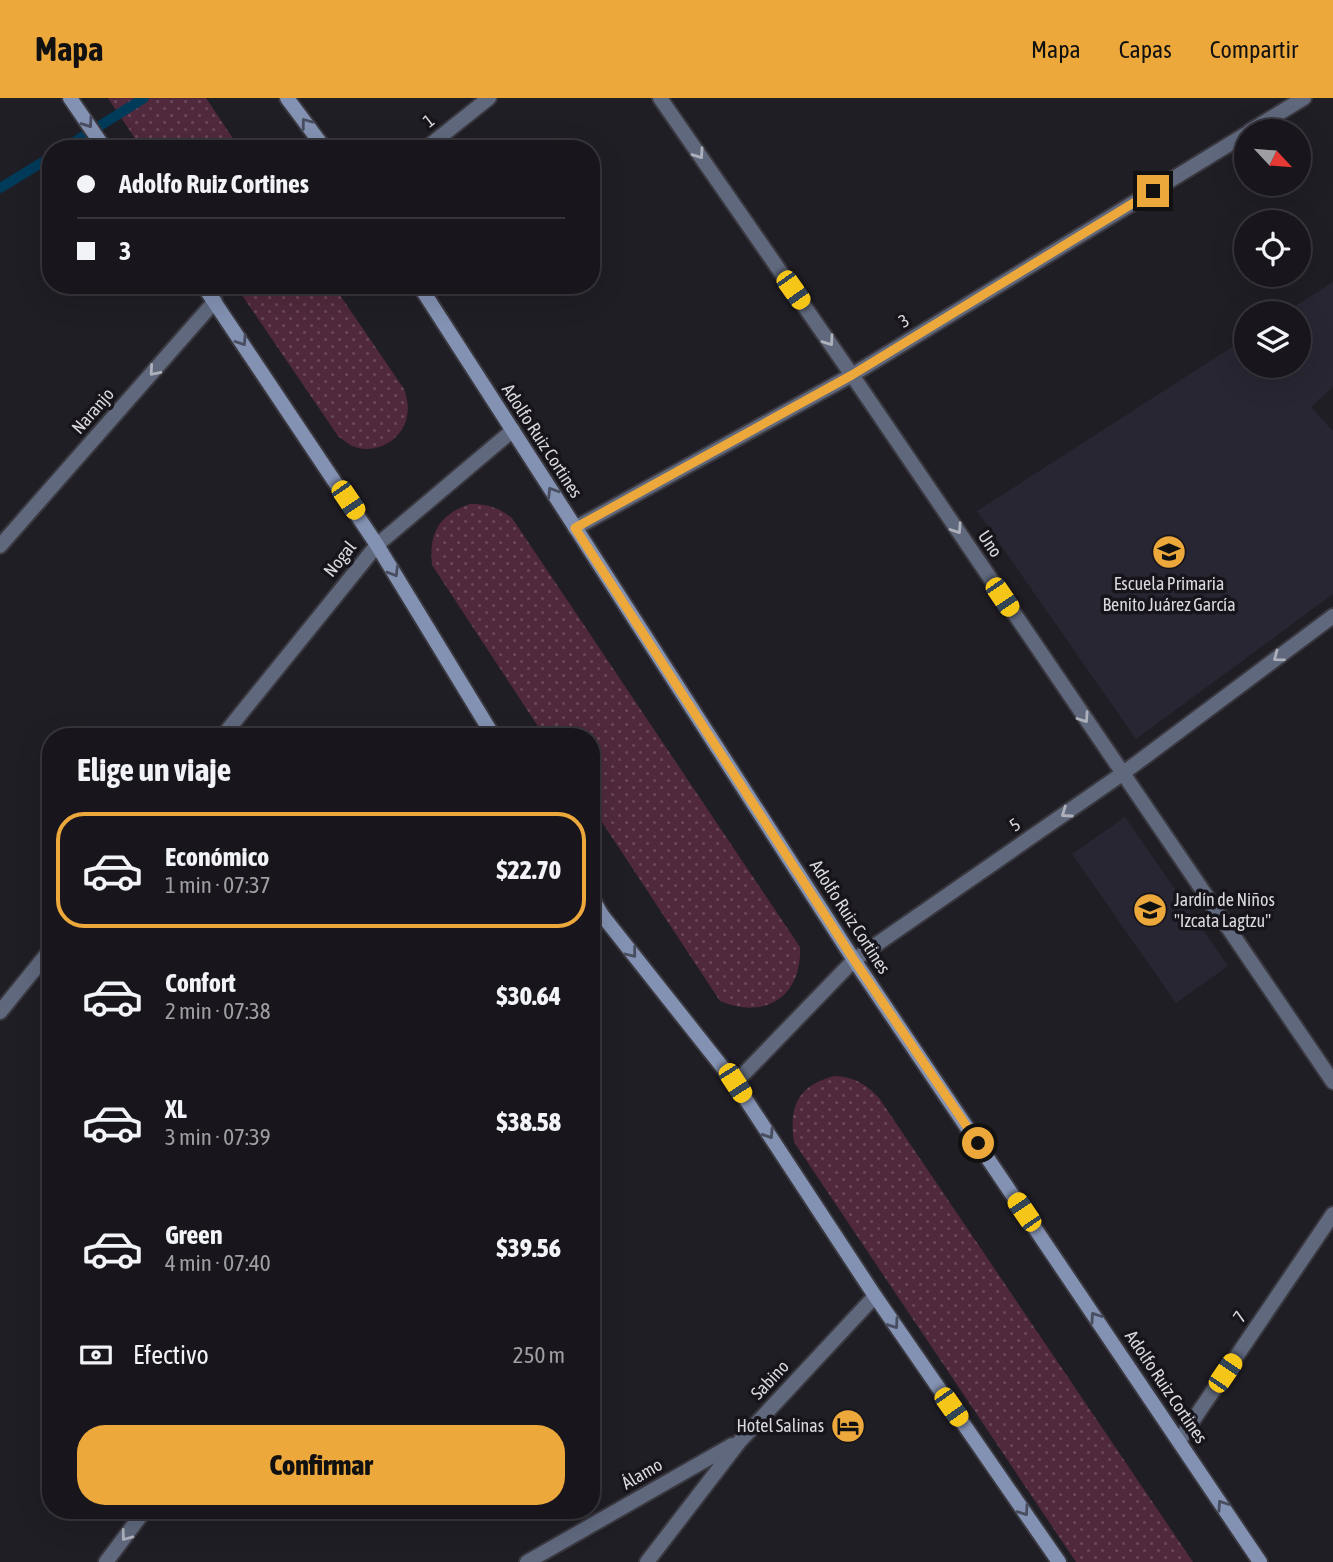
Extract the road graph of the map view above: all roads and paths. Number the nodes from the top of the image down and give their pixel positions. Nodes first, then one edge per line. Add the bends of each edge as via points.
1 (70, 98) edge
2 (287, 98) edge
3 (489, 98) edge
4 (660, 98) edge
5 (1304, 98) edge
6 (1270, 119) edge
7 (100, 140) edge
8 (318, 140) edge
9 (436, 140) edge
10 (1234, 142) edge
11 (210, 294) edge
12 (425, 294) edge
13 (215, 301) junction
14 (852, 375) junction
15 (513, 430) junction
16 (575, 528) junction
17 (377, 544) junction
18 (0, 546) edge
19 (1333, 616) edge
20 (229, 728) edge
21 (489, 728) edge
22 (1122, 774) junction
23 (600, 912) edge
24 (602, 915) junction
25 (600, 918) edge
26 (42, 960) edge
27 (854, 960) junction
28 (0, 1012) edge
29 (1333, 1082) edge
30 (735, 1083) junction
31 (1333, 1214) edge
32 (875, 1296) junction
33 (740, 1441) junction
34 (1179, 1441) junction
35 (138, 1519) edge
36 (106, 1562) edge
37 (527, 1562) edge
38 (648, 1562) edge
39 (1059, 1562) edge
40 (1260, 1562) edge

1 -> 7 main road
8 -> 2 main road
3 - 9 street, 1
4 -> 14 street, Uno
5 - 6 street, 3
10 - 14 street, 3
11 - 13 main road
12 - 15 main road, Adolfo Ruiz Cortines
13 -> 17 main road
13 -> 18 street, Naranjo
14 - 16 street, 3
14 -> 22 street, Uno
16 -> 15 main road, Adolfo Ruiz Cortines
15 - 17 street, Nogal
16 - 27 main road, Adolfo Ruiz Cortines
17 - 20 street, Nogal
17 -> 21 main road
19 -> 22 street, 5
22 -> 27 street, 5
22 - 29 street, Uno
23 - 24 main road
24 - 25 street
24 -> 30 main road
26 - 28 street
27 - 30 street, 5
34 -> 27 main road, Adolfo Ruiz Cortines
30 -> 32 main road
31 - 34 street, 7
32 - 33 street, Sabino
32 -> 39 main road
33 - 37 street, Álamo
33 - 38 street, Sabino
40 -> 34 main road, Adolfo Ruiz Cortines
35 -> 36 street

